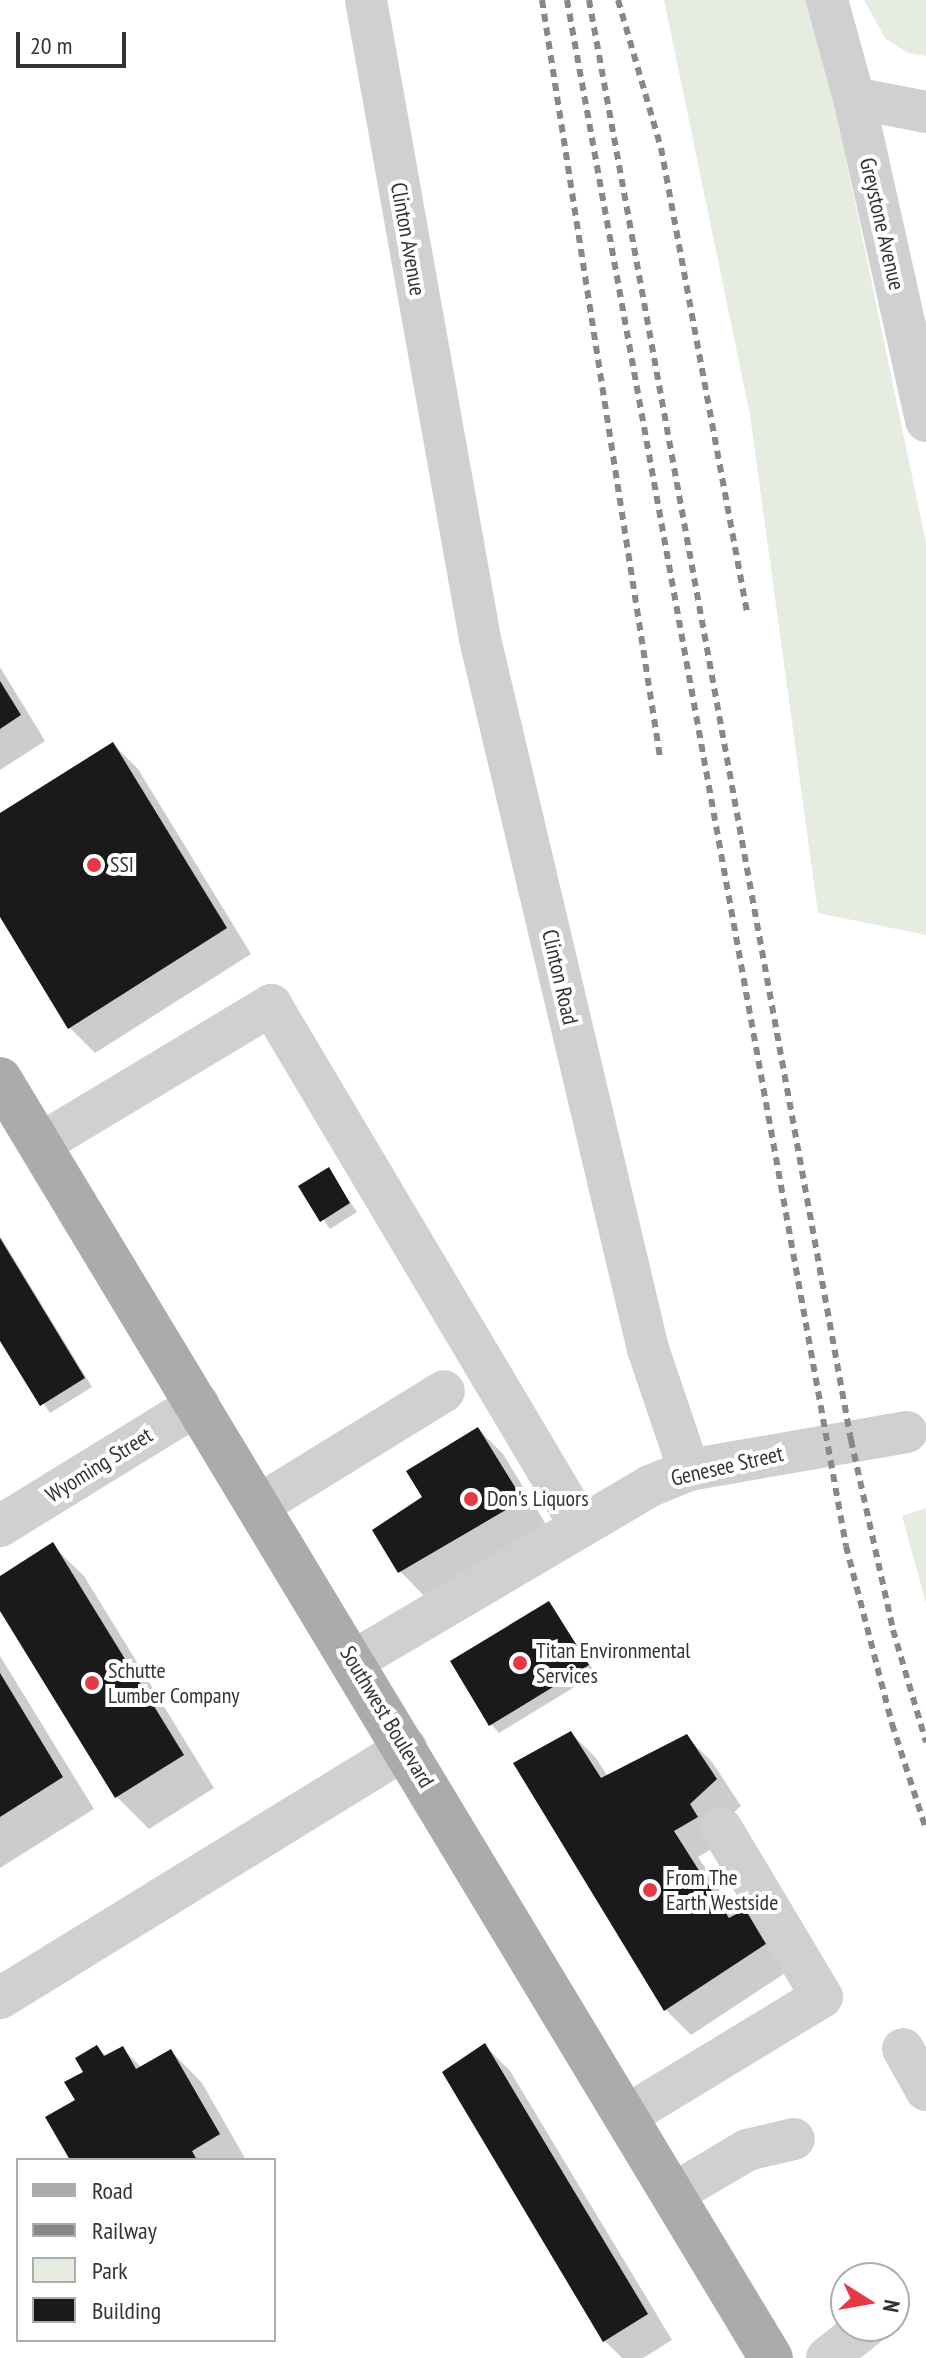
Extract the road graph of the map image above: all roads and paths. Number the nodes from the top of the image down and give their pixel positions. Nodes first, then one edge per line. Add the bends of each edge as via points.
1 (366, 0) edge
2 (827, 0) edge
3 (854, 98) junction
4 (926, 112) edge
5 (926, 421) edge
6 (451, 479) joint
7 (0, 1079) edge
8 (40, 1144) junction
9 (444, 1391) dead end
10 (198, 1404) junction
11 (920, 1430) edge
12 (689, 1470) junction
13 (259, 1505) junction
14 (580, 1525) junction
15 (0, 1526) edge
16 (353, 1661) junction
17 (406, 1748) junction
18 (722, 1829) dead end
19 (0, 1998) edge
20 (903, 2049) dead end
21 (926, 2090) edge
22 (626, 2116) junction
23 (794, 2139) dead end
24 (673, 2194) junction
25 (847, 2342) edge
26 (771, 2358) edge
27 (827, 2358) edge

1 - 6 street, Clinton Avenue
2 - 3 street, Greystone Avenue
3 - 4 street
3 - 5 street, Greystone Avenue
6 - 12 street, Clinton Road via 480,639 648,1349
7 - 8 main road, Southwest Boulevard
8 - 10 main road, Southwest Boulevard
8 - 14 street via 271,1005
9 - 13 street
10 - 13 main road, Southwest Boulevard
10 - 15 street, Wyoming Street
11 - 12 street, Genesee Street
12 - 14 street, Genesee Street via 622,1499
13 - 16 main road, Southwest Boulevard
14 - 16 street, Genesee Street
16 - 17 main road, Southwest Boulevard
17 - 19 street
17 - 22 main road, Southwest Boulevard
18 - 22 street via 822,1997
20 - 21 street
22 - 24 main road, Southwest Boulevard
23 - 24 street via 747,2150
24 - 26 main road, Southwest Boulevard
25 - 27 street

